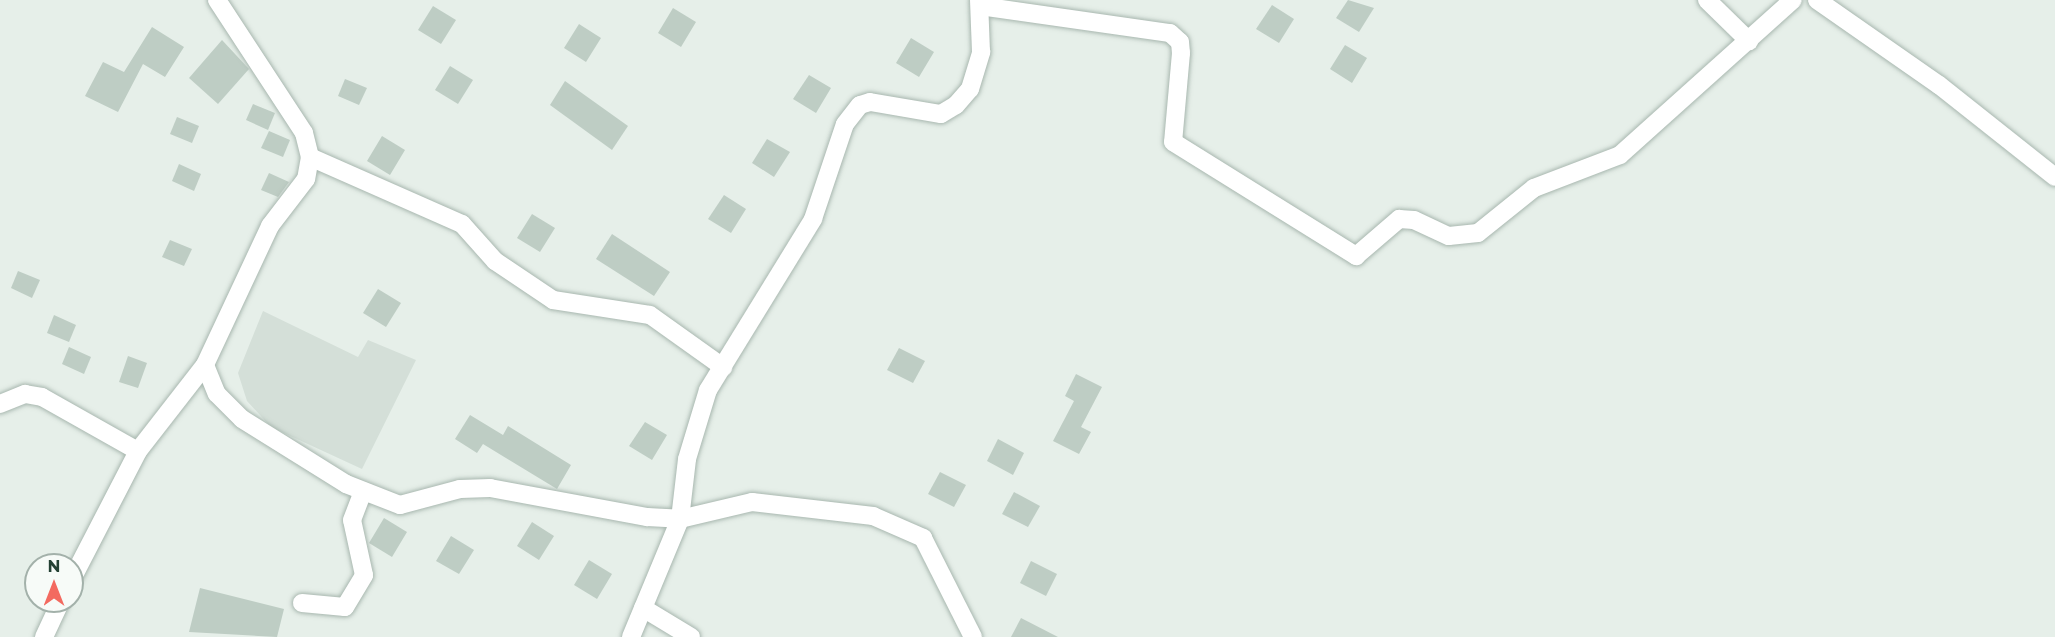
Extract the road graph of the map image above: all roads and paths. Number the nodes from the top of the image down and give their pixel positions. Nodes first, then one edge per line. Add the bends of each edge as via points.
1 (217, 0) edge
2 (1707, 0) edge
3 (1792, 0) edge
4 (1817, 0) edge
5 (979, 3) edge
6 (1749, 41) junction
7 (310, 157) junction
8 (2055, 177) edge
9 (205, 364) junction
10 (723, 366) junction
11 (0, 404) edge
12 (138, 451) junction
13 (363, 491) junction
14 (680, 519) junction
15 (84, 556) edge
16 (302, 603) dead end
17 (643, 608) junction
18 (55, 613) edge
19 (44, 637) edge
20 (631, 637) edge
21 (692, 637) edge
22 (972, 637) edge

1 - 7 street via 304,133
2 - 6 street
3 - 6 street
4 - 8 street via 1939,85
5 - 6 street via 1170,33 1180,42 1181,53 1173,142 1350,256 1362,254 1399,219 1414,220 1449,236 1478,232 1534,188 1620,155
5 - 10 street via 981,52 970,89 941,114 870,102 854,110 813,219
7 - 9 street via 306,179 270,226
7 - 10 street via 462,224 495,261 553,300 650,315
9 - 12 street
9 - 13 street via 217,394 242,418
10 - 14 street via 695,421
11 - 12 street via 25,394 42,397
12 - 15 street
13 - 14 street via 400,505 460,489 490,488
13 - 16 street via 352,520 364,575 345,607
14 - 17 street
14 - 22 street via 752,502 873,516 923,538
17 - 20 street
17 - 21 street
18 - 19 street

